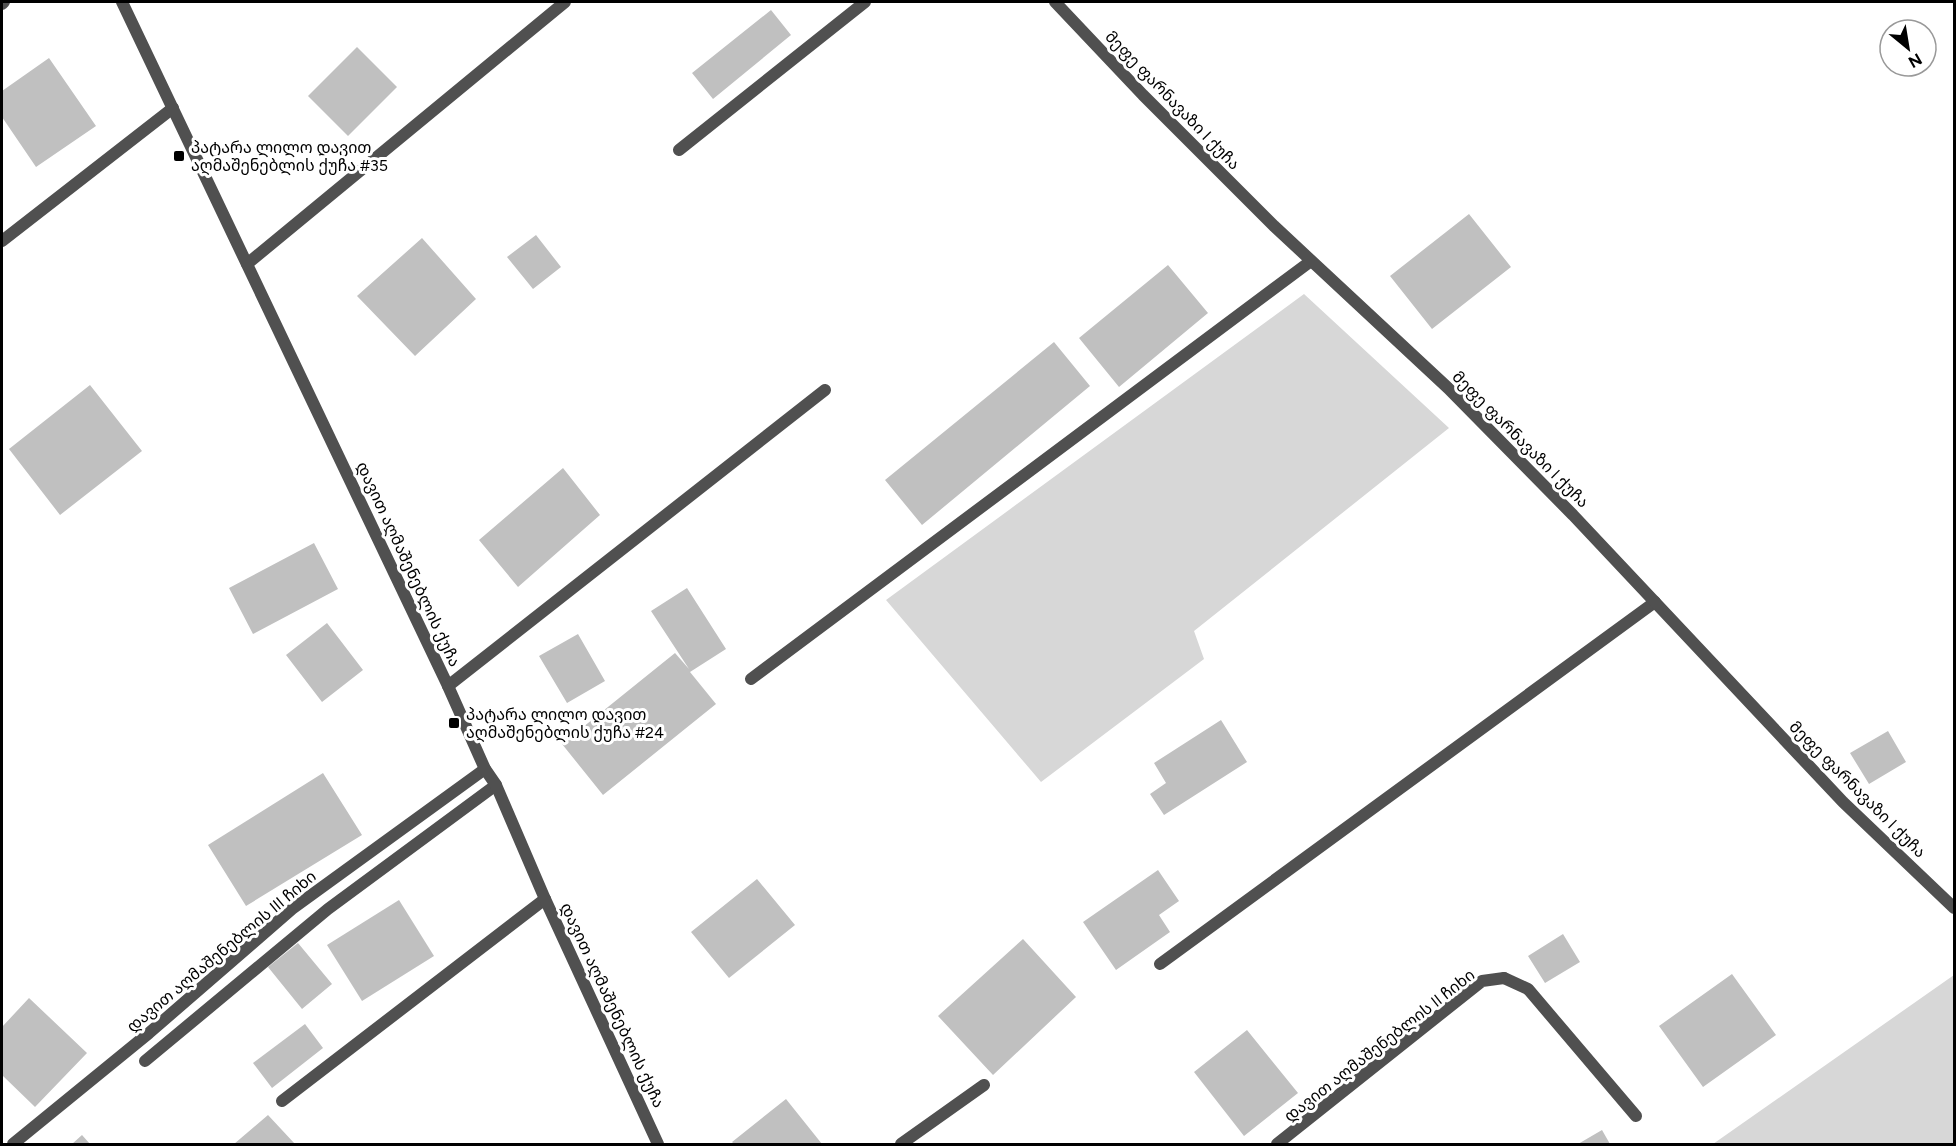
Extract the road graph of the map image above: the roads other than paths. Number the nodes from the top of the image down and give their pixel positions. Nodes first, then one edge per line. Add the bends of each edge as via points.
1 (122, 2) edge
2 (565, 2) edge
3 (865, 2) edge
4 (1055, 2) edge
5 (173, 108) junction
6 (679, 150) dead end
7 (2, 241) edge
8 (1311, 261) junction
9 (248, 264) junction
10 (825, 390) dead end
11 (1655, 602) junction
12 (751, 679) dead end
13 (448, 686) junction
14 (485, 769) junction
15 (495, 785) junction
16 (545, 899) junction
17 (1954, 908) edge
18 (1160, 964) dead end
19 (145, 1061) dead end
20 (984, 1085) dead end
21 (282, 1101) dead end
22 (1636, 1116) dead end
23 (13, 1144) edge
24 (658, 1144) edge
25 (901, 1144) edge
26 (1277, 1144) edge

1 - 5 street, დავით აღმაშენებლის ქუჩა
2 - 9 street
3 - 6 street
4 - 8 street, მეფე ფარნავაზი I ქუჩა
5 - 7 street
5 - 9 street, დავით აღმაშენებლის ქუჩა
8 - 11 street, მეფე ფარნავაზი I ქუჩა via 1448,388
8 - 12 street
9 - 13 street, დავით აღმაშენებლის ქუჩა
10 - 13 street
11 - 17 street, მეფე ფარნავაზი I ქუჩა via 1843,802
11 - 18 street
13 - 14 street, დავით აღმაშენებლის ქუჩა
14 - 15 street, დავით აღმაშენებლის ქუჩა
14 - 23 street, დავით აღმაშენებლის III ჩიხი via 292,909
15 - 16 street, დავით აღმაშენებლის ქუჩა
15 - 19 street via 328,909
16 - 21 street
16 - 24 street, დავით აღმაშენებლის ქუჩა
20 - 25 street
22 - 26 street, დავით აღმაშენებლის II ჩიხი via 1528,989 1504,978 1482,981

